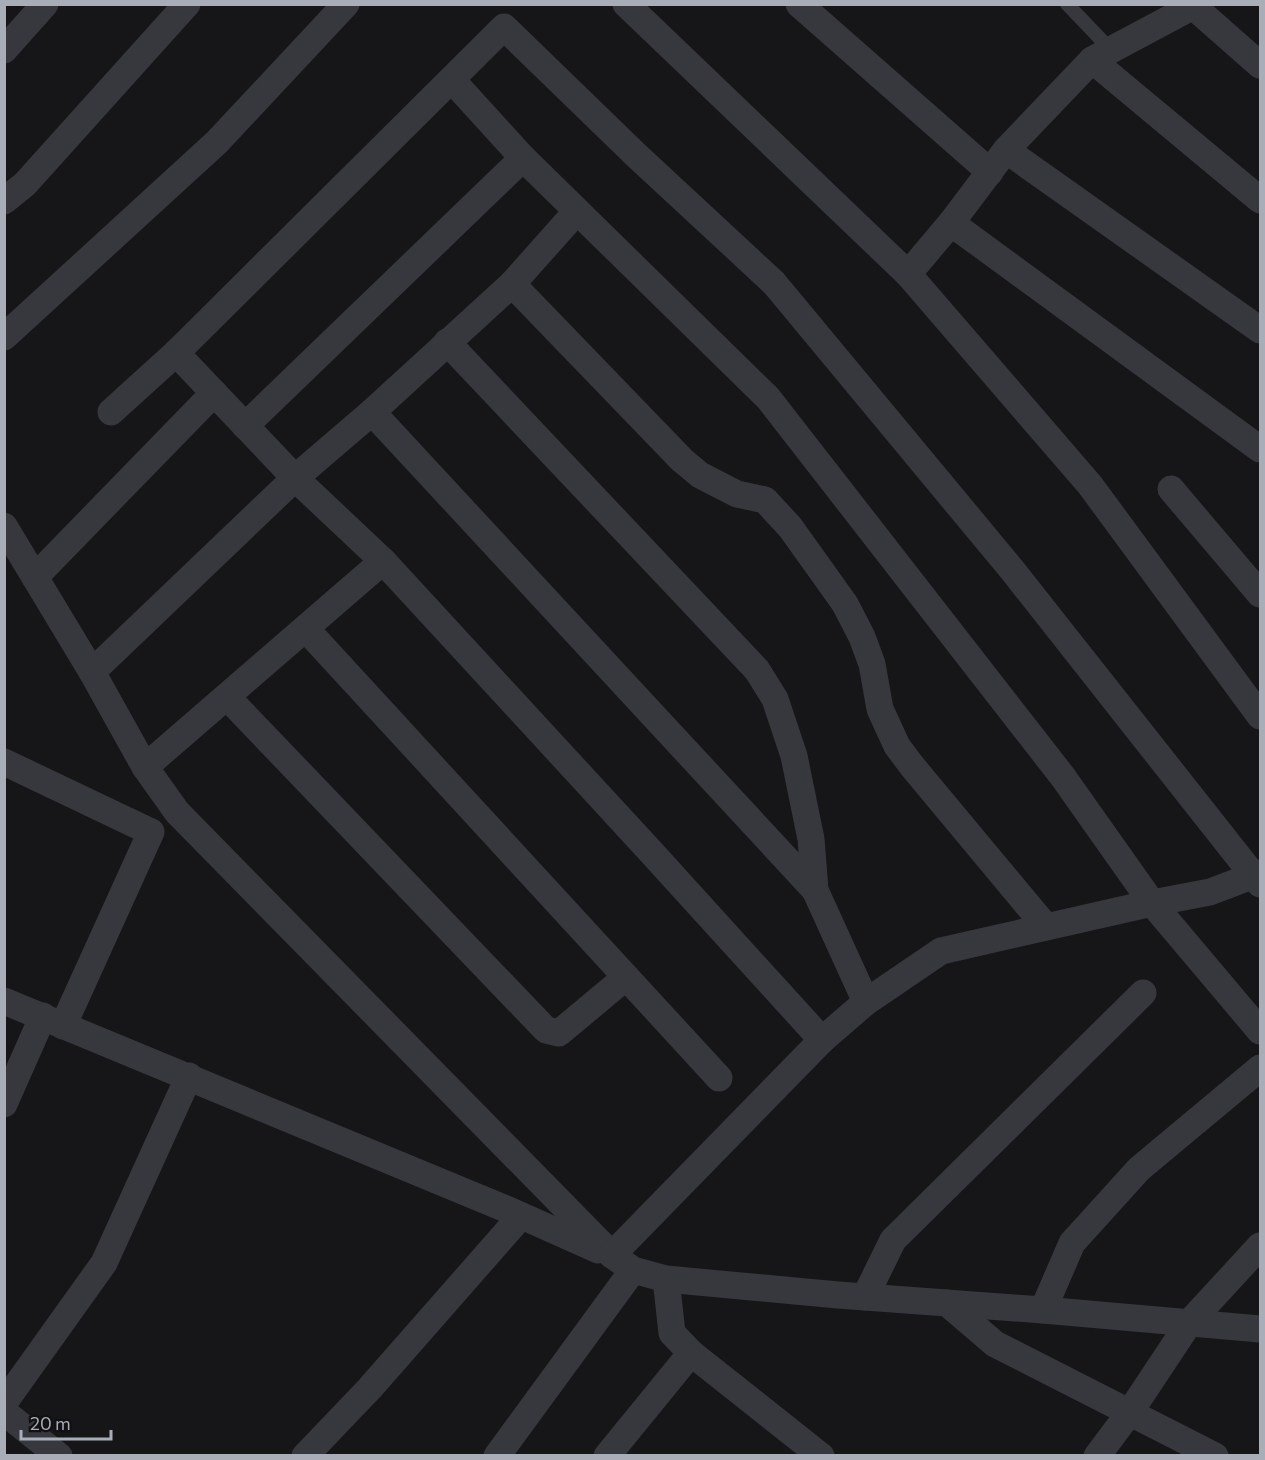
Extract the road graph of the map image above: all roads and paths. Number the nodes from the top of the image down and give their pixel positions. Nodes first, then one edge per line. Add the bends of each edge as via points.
1 (45, 4) edge
2 (187, 4) edge
3 (346, 4) edge
4 (626, 4) edge
5 (799, 4) edge
6 (1067, 4) edge
7 (1195, 5) edge
8 (4, 50) edge
9 (1101, 55) junction
10 (1260, 65) edge
11 (452, 80) junction
12 (1006, 150) junction
13 (523, 158) junction
14 (990, 172) junction
15 (1260, 200) edge
16 (4, 201) edge
17 (578, 211) junction
18 (951, 224) junction
19 (908, 274) junction
20 (512, 284) junction
21 (1260, 330) edge
22 (4, 337) edge
23 (447, 342) junction
24 (176, 353) junction
25 (214, 393) junction
26 (111, 412) dead end
27 (372, 412) junction
28 (245, 426) junction
29 (1260, 449) edge
30 (295, 478) junction
31 (1171, 489) dead end
32 (4, 526) edge
33 (383, 561) junction
34 (35, 578) junction
35 (1260, 594) edge
36 (306, 629) junction
37 (92, 672) junction
38 (227, 696) junction
39 (1260, 716) edge
40 (4, 762) edge
41 (145, 767) junction
42 (1258, 877) edge
43 (815, 890) junction
44 (1152, 903) junction
45 (1046, 927) junction
46 (626, 978) junction
47 (1143, 993) dead end
48 (4, 1001) edge
49 (866, 1002) junction
50 (53, 1021) junction
51 (1260, 1031) edge
52 (822, 1040) junction
53 (1260, 1068) edge
54 (189, 1076) junction
55 (719, 1078) dead end
56 (4, 1104) edge
57 (521, 1216) junction
58 (1260, 1246) edge
59 (622, 1263) junction
60 (666, 1279) junction
61 (865, 1297) junction
62 (947, 1303) junction
63 (1043, 1310) junction
64 (1189, 1323) junction
65 (1260, 1329) edge
66 (691, 1353) junction
67 (4, 1403) edge
68 (4, 1412) edge
69 (1130, 1412) junction
70 (59, 1455) edge
71 (305, 1455) edge
72 (497, 1455) edge
73 (609, 1455) edge
74 (821, 1455) edge
75 (1097, 1455) edge
76 (1215, 1455) edge

1 - 8 street
2 - 16 street via 25,184
3 - 22 street via 217,142
4 - 19 street
5 - 14 street
6 - 9 lane
7 - 9 street
7 - 10 street
9 - 12 street
9 - 15 street
11 - 13 street
11 - 24 street
11 - 42 street via 504,27 774,283
12 - 14 street
12 - 21 street
13 - 17 street
13 - 28 street
14 - 18 street
17 - 20 street
17 - 44 street via 768,398 1063,777
18 - 19 street
18 - 29 street
19 - 39 street via 1090,485
20 - 23 street
20 - 45 street via 682,460 700,475 737,494 765,500 790,527 845,604 862,638 872,664 880,709 897,746
23 - 27 street
23 - 43 street via 757,670 775,699 794,756 811,838
24 - 25 street
24 - 26 street
25 - 28 street
25 - 34 street
27 - 30 street
27 - 43 street
28 - 30 street
30 - 33 street
30 - 37 street
31 - 35 street
32 - 34 street
33 - 36 street
33 - 52 street
34 - 37 street
36 - 38 street
36 - 46 street
37 - 41 street
38 - 41 street
38 - 46 street via 546,1030 559,1033
40 - 50 street via 151,832
41 - 59 street via 177,812
42 - 44 street via 1210,892
43 - 49 street
44 - 45 street
44 - 51 street
45 - 49 street via 941,951
46 - 55 street
47 - 61 street via 893,1239
48 - 50 street
49 - 52 street
50 - 54 street
50 - 56 street
52 - 59 street
53 - 63 street via 1124,1185 1072,1243
54 - 57 street
54 - 67 street via 104,1263
57 - 59 street
57 - 71 street via 370,1388
58 - 64 street
59 - 60 street
59 - 72 street
60 - 61 street
60 - 66 street via 672,1333
61 - 62 street
62 - 63 street
62 - 69 street via 994,1344
63 - 64 street
64 - 65 street
64 - 69 street
66 - 73 street
66 - 74 street
68 - 70 street
69 - 75 street
69 - 76 street

